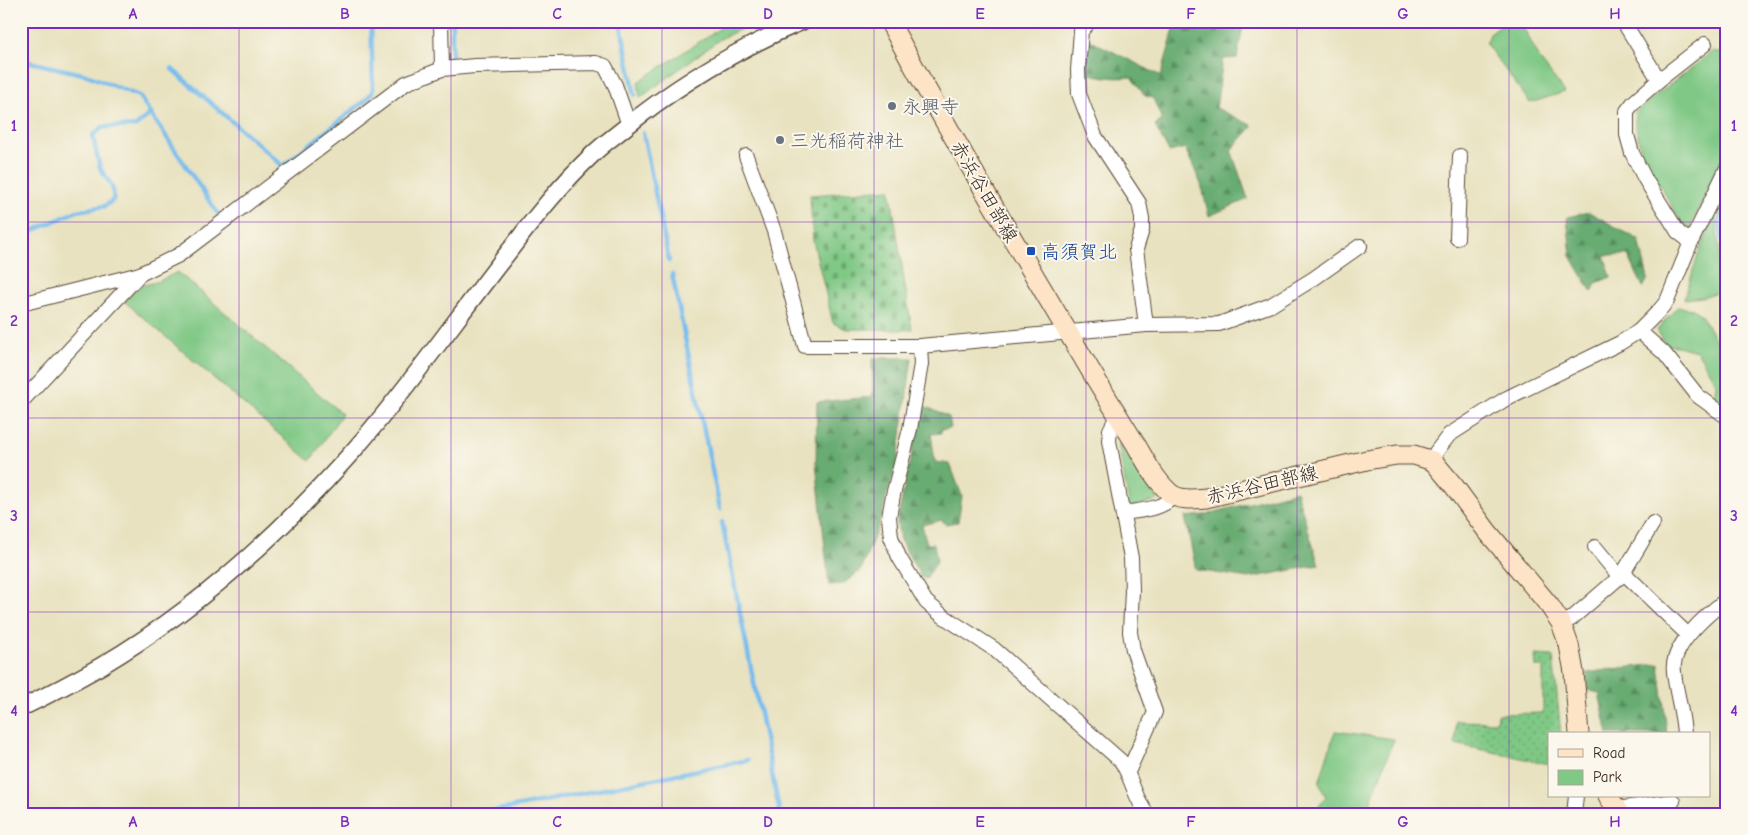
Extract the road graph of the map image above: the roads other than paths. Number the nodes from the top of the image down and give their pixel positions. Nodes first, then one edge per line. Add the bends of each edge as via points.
1 (441, 21) edge
2 (803, 21) edge
3 (889, 21) edge
4 (1090, 21) edge
5 (1623, 21) edge
6 (1705, 44) dead end
7 (442, 69) junction
8 (1659, 80) junction
9 (629, 125) junction
10 (746, 156) dead end
11 (1460, 156) dead end
12 (1727, 168) edge
13 (1457, 238) dead end
14 (1691, 242) junction
15 (1360, 246) dead end
16 (140, 274) junction
17 (21, 304) edge
18 (1146, 325) junction
19 (1639, 330) junction
20 (1068, 333) junction
21 (920, 346) junction
22 (21, 402) edge
23 (1117, 416) junction
24 (1727, 417) edge
25 (1433, 461) junction
26 (1174, 496) junction
27 (1124, 512) junction
28 (1653, 523) dead end
29 (1595, 547) dead end
30 (1622, 575) junction
31 (1727, 599) edge
32 (1561, 623) junction
33 (1688, 634) junction
34 (21, 708) edge
35 (1579, 732) edge
36 (1684, 732) edge
37 (1128, 772) junction
38 (1576, 798) edge
39 (1672, 804) edge
40 (1615, 806) edge
41 (1147, 814) edge
42 (1574, 814) edge

1 - 7 street
2 - 9 street via 726,58
3 - 20 main road, 赤浜谷田部線
4 - 18 street via 1081,31 1079,94 1095,136 1139,203 1142,230 1136,249
5 - 8 street
6 - 8 street
7 - 9 street via 596,63 605,66
7 - 16 street via 406,83 178,255
8 - 14 street via 1627,111 1627,135 1645,179 1678,232
9 - 34 street via 595,152 563,185 356,448 290,518 204,595 155,630 102,666
10 - 21 street via 774,231 805,346
11 - 13 street
12 - 14 street
14 - 19 street via 1667,301
15 - 18 street via 1271,305 1244,316 1220,324
16 - 17 street
16 - 22 street
18 - 20 street
19 - 24 street via 1664,354 1698,396
19 - 25 street via 1620,343 1507,398 1449,436
20 - 21 street
20 - 23 main road, 赤浜谷田部線
21 - 37 street via 910,429 889,517 898,557 926,602 994,650 1121,761
23 - 26 main road, 赤浜谷田部線 via 1156,477
23 - 27 street via 1109,441
25 - 26 main road, 赤浜谷田部線 via 1397,454 1206,498
25 - 32 main road
26 - 27 street via 1159,507
27 - 37 street via 1131,558 1130,632 1133,650 1155,712
28 - 30 street
29 - 30 street
30 - 32 street via 1571,619
30 - 33 street
31 - 33 street
32 - 35 main road via 1574,672
33 - 36 street via 1673,670
37 - 41 street via 1132,790
38 - 42 street
39 - 40 street

